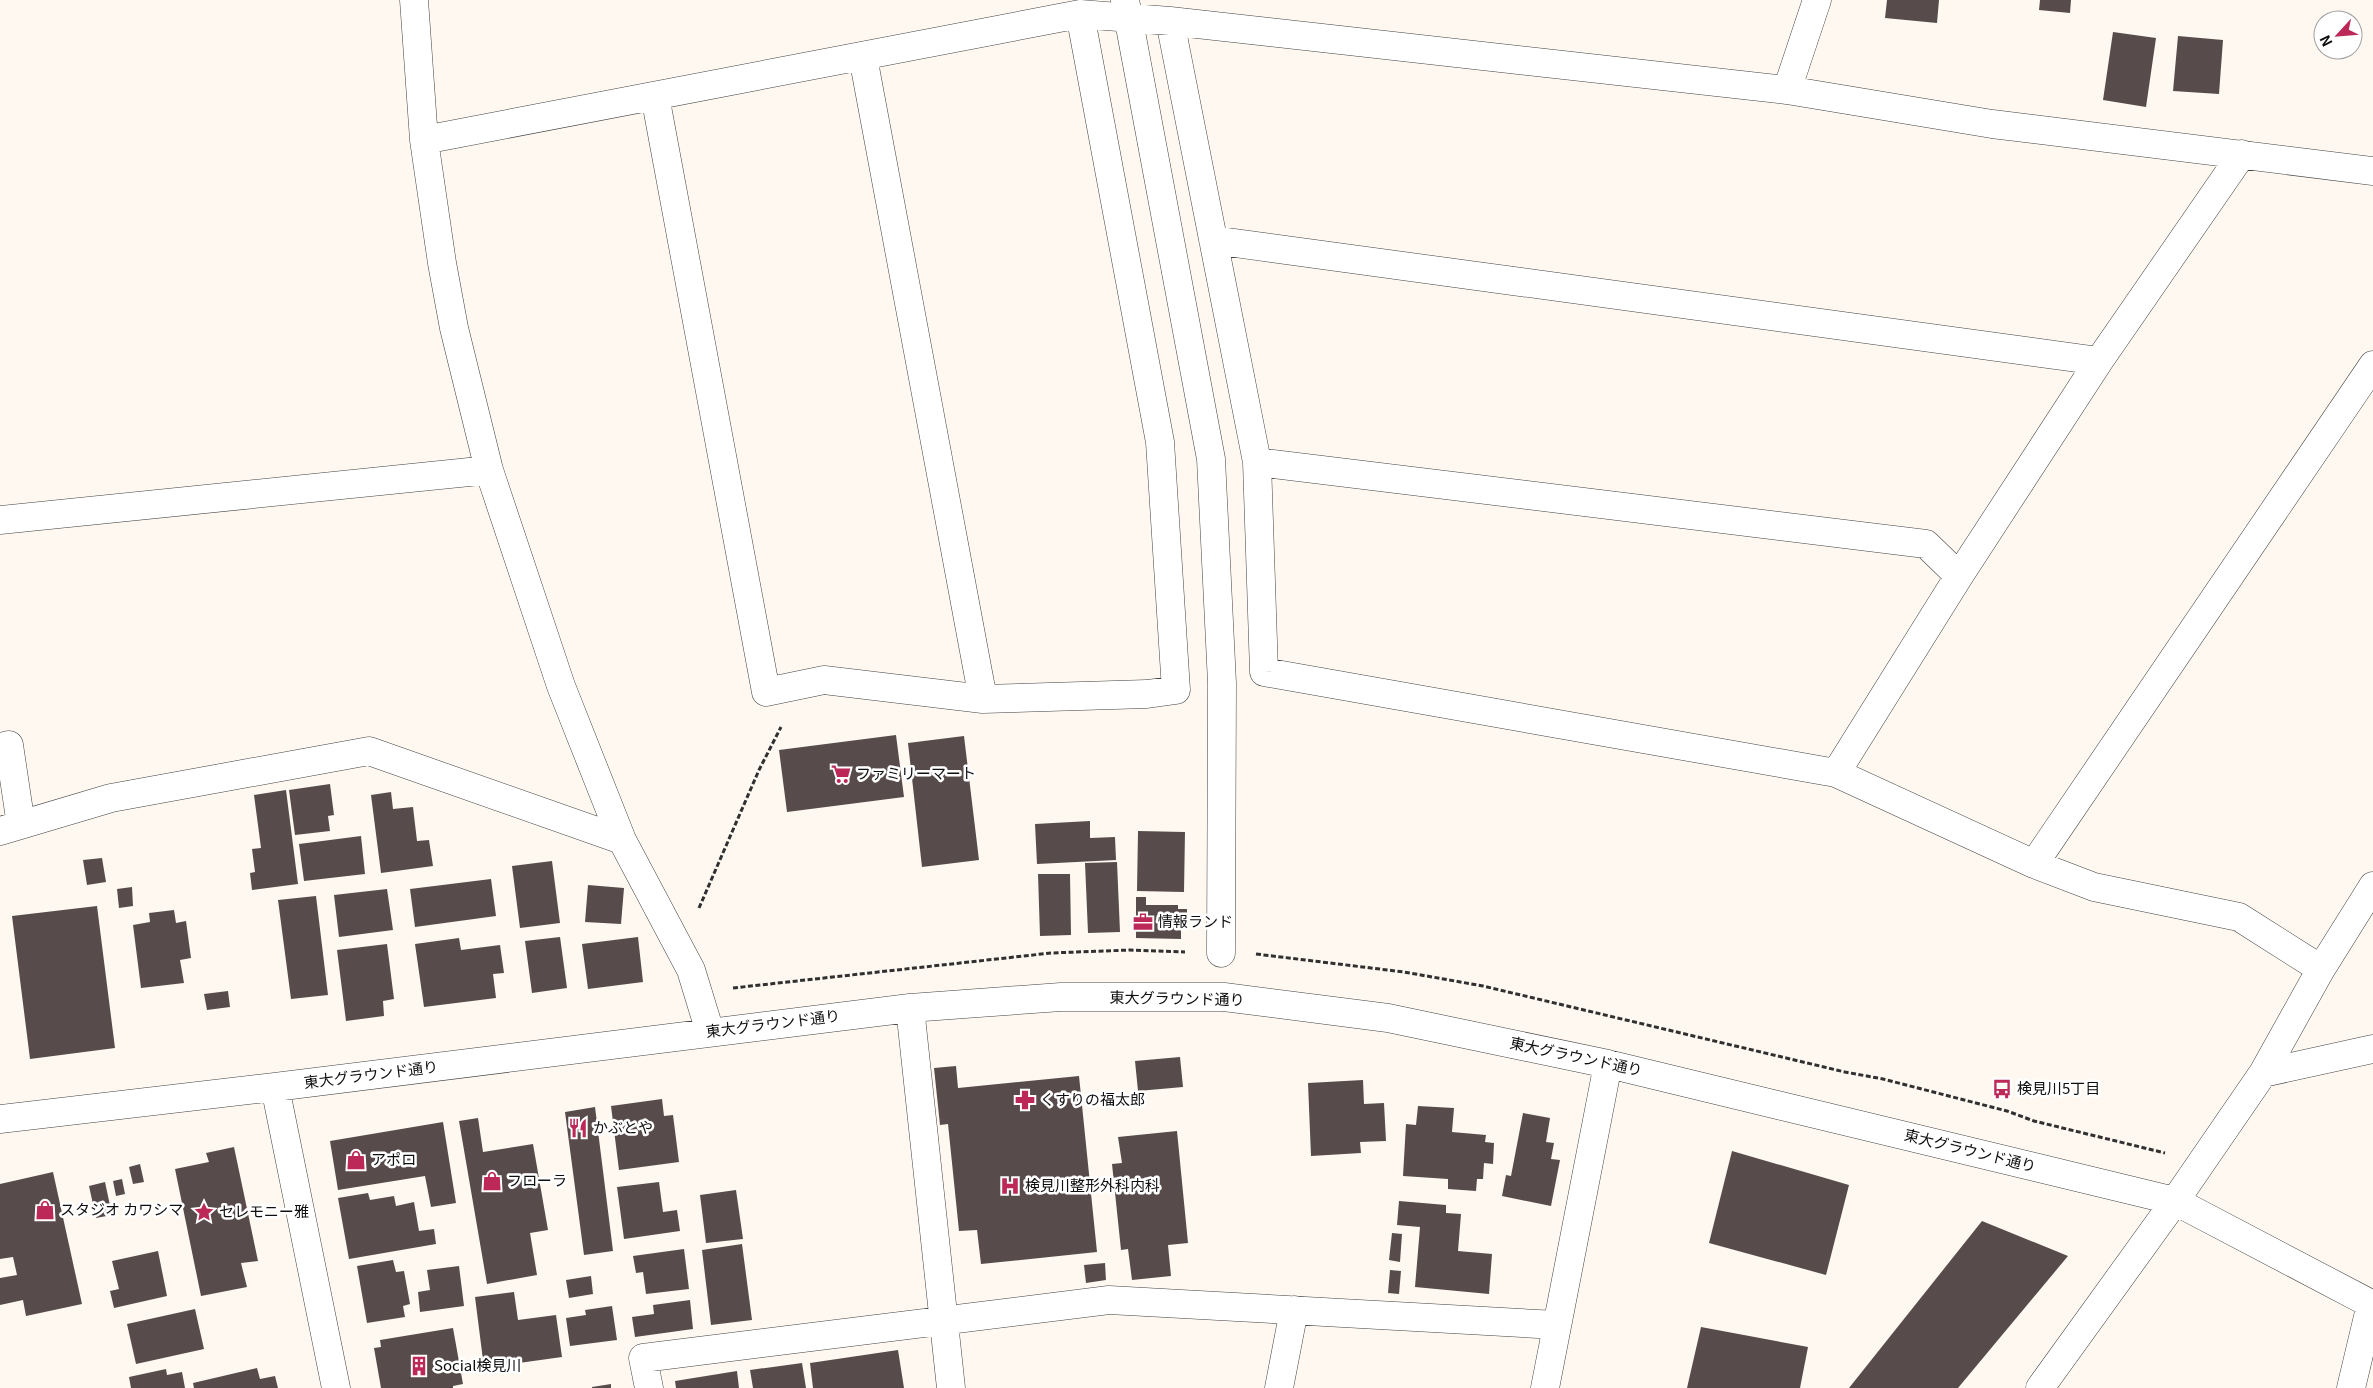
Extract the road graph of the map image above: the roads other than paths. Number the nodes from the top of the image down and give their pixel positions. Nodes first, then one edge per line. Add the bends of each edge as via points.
1 (414, 0) edge
2 (1816, 0) edge
3 (1126, 9) edge
4 (1080, 14) junction
5 (1170, 21) junction
6 (863, 57) junction
7 (1786, 90) junction
8 (655, 96) junction
9 (424, 140) junction
10 (2242, 154) junction
11 (2373, 171) edge
12 (1213, 240) junction
13 (2099, 361) junction
14 (2373, 365) edge
15 (1257, 462) junction
16 (489, 470) junction
17 (0, 520) edge
18 (1959, 576) junction
19 (983, 699) junction
20 (0, 747) edge
21 (1836, 773) junction
22 (11, 828) edge
23 (622, 840) junction
24 (2034, 864) junction
25 (2368, 893) edge
26 (1221, 953) dead end
27 (2321, 969) junction
28 (910, 1008) junction
29 (710, 1032) junction
30 (2373, 1049) edge
31 (1608, 1064) junction
32 (2263, 1073) junction
33 (275, 1087) junction
34 (0, 1119) edge
35 (2175, 1201) junction
36 (2372, 1304) edge
37 (1294, 1310) junction
38 (944, 1322) junction
39 (1557, 1325) junction
40 (336, 1388) edge
41 (649, 1388) edge
42 (951, 1388) edge
43 (1279, 1388) edge
44 (1545, 1388) edge
45 (2040, 1388) edge
46 (2351, 1388) edge

1 - 9 street
2 - 7 street
3 - 4 street
3 - 5 street
3 - 26 street via 1211,459 1222,683
4 - 6 street
4 - 19 street via 1160,442 1176,690 1147,694
5 - 7 street
5 - 12 street
6 - 8 street
6 - 19 street
7 - 10 street via 1992,124
8 - 9 street
8 - 19 street via 766,692 824,680
9 - 16 street via 454,328
10 - 11 street
10 - 13 street
12 - 13 street
12 - 15 street
13 - 18 street
14 - 24 street
15 - 18 street via 1926,544
15 - 21 street via 1264,672
16 - 17 street
16 - 23 street via 561,686
18 - 21 street
20 - 22 street via 9,745
21 - 24 street
22 - 23 street via 111,798 369,752
23 - 29 street via 692,970
24 - 27 street via 2094,887 2239,917
25 - 27 street
27 - 32 street
28 - 29 street, 東大グラウンド通り
28 - 31 street, 東大グラウンド通り via 1060,997 1224,997 1388,1018
28 - 38 street
29 - 33 street, 東大グラウンド通り
30 - 32 street
31 - 35 street, 東大グラウンド通り
31 - 39 street
32 - 35 street
33 - 34 street, 東大グラウンド通り
33 - 40 street
35 - 36 street, 東大グラウンド通り
35 - 45 street
36 - 46 street
37 - 38 street via 1109,1300
37 - 39 street
37 - 43 street
38 - 41 street via 643,1358
38 - 42 street
39 - 44 street

